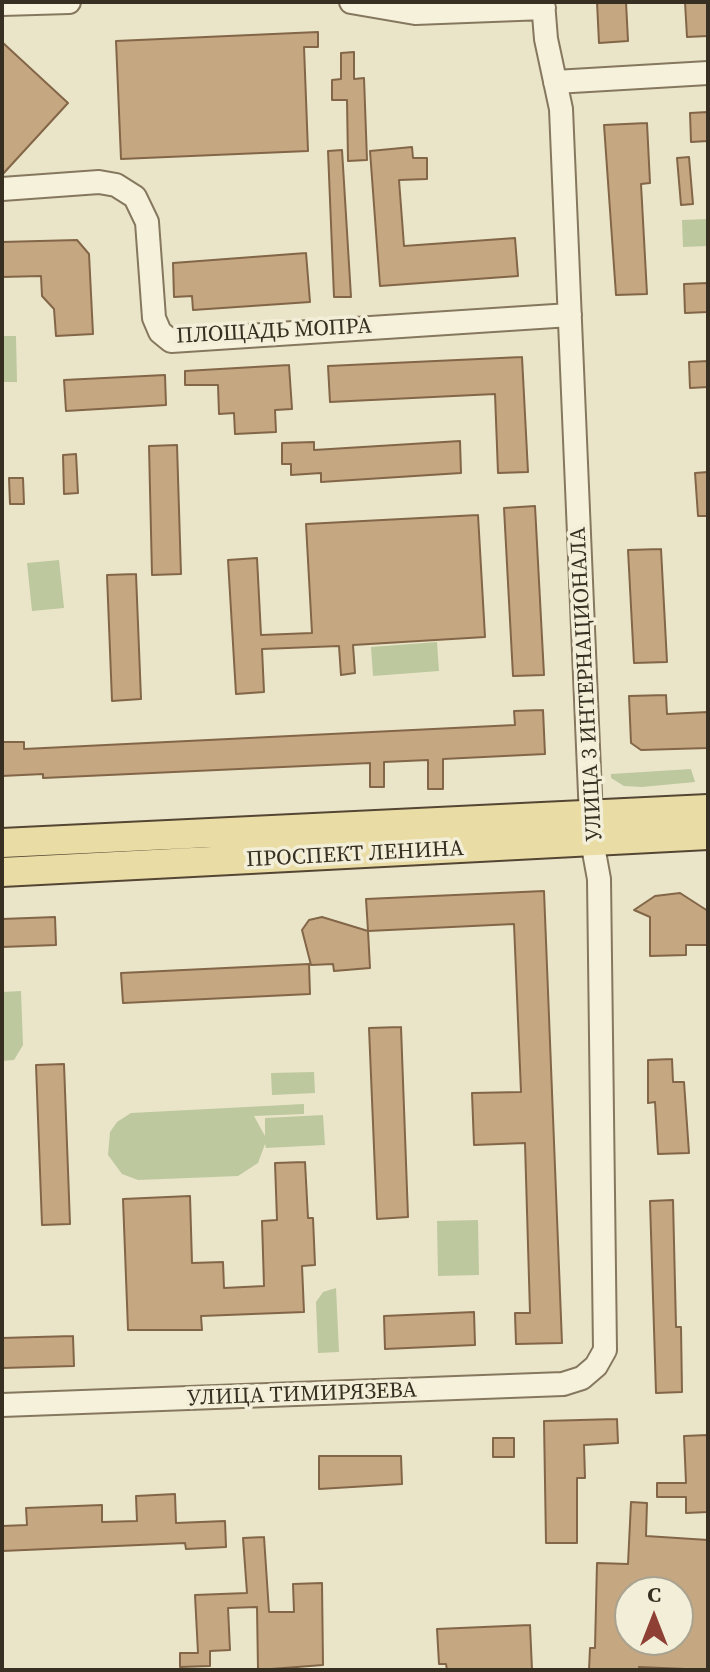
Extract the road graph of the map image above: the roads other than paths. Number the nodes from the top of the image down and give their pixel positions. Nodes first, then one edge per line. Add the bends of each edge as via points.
1 (69, 2) edge
2 (351, 2) edge
3 (2, 4) edge
4 (543, 5) edge
5 (708, 73) edge
6 (555, 82) junction
7 (2, 189) edge
8 (570, 315) junction
9 (708, 809) edge
10 (591, 828) junction
11 (708, 835) edge
12 (2, 843) edge
13 (2, 872) edge
14 (596, 1366) joint
15 (2, 1405) edge

1 - 3 street
2 - 4 street via 415,13
4 - 6 street, УЛИЦА 3 ИНТЕРНАЦИОНАЛА
5 - 6 street
6 - 8 street, УЛИЦА 3 ИНТЕРНАЦИОНАЛА via 561,109
7 - 8 street, ПЛОЩАДЬ МОПРА via 99,182 135,197 147,222 154,318 171,341
8 - 10 street, УЛИЦА 3 ИНТЕРНАЦИОНАЛА
9 - 10 main road, ПРОСПЕКТ ЛЕНИНА
10 - 11 main road, ПРОСПЕКТ ЛЕНИНА
10 - 12 main road, ПРОСПЕКТ ЛЕНИНА
10 - 13 main road, ПРОСПЕКТ ЛЕНИНА
10 - 14 street, УЛИЦА 3 ИНТЕРНАЦИОНАЛА via 599,879 607,1329 605,1350
14 - 15 street, УЛИЦА ТИМИРЯЗЕВА via 563,1384

